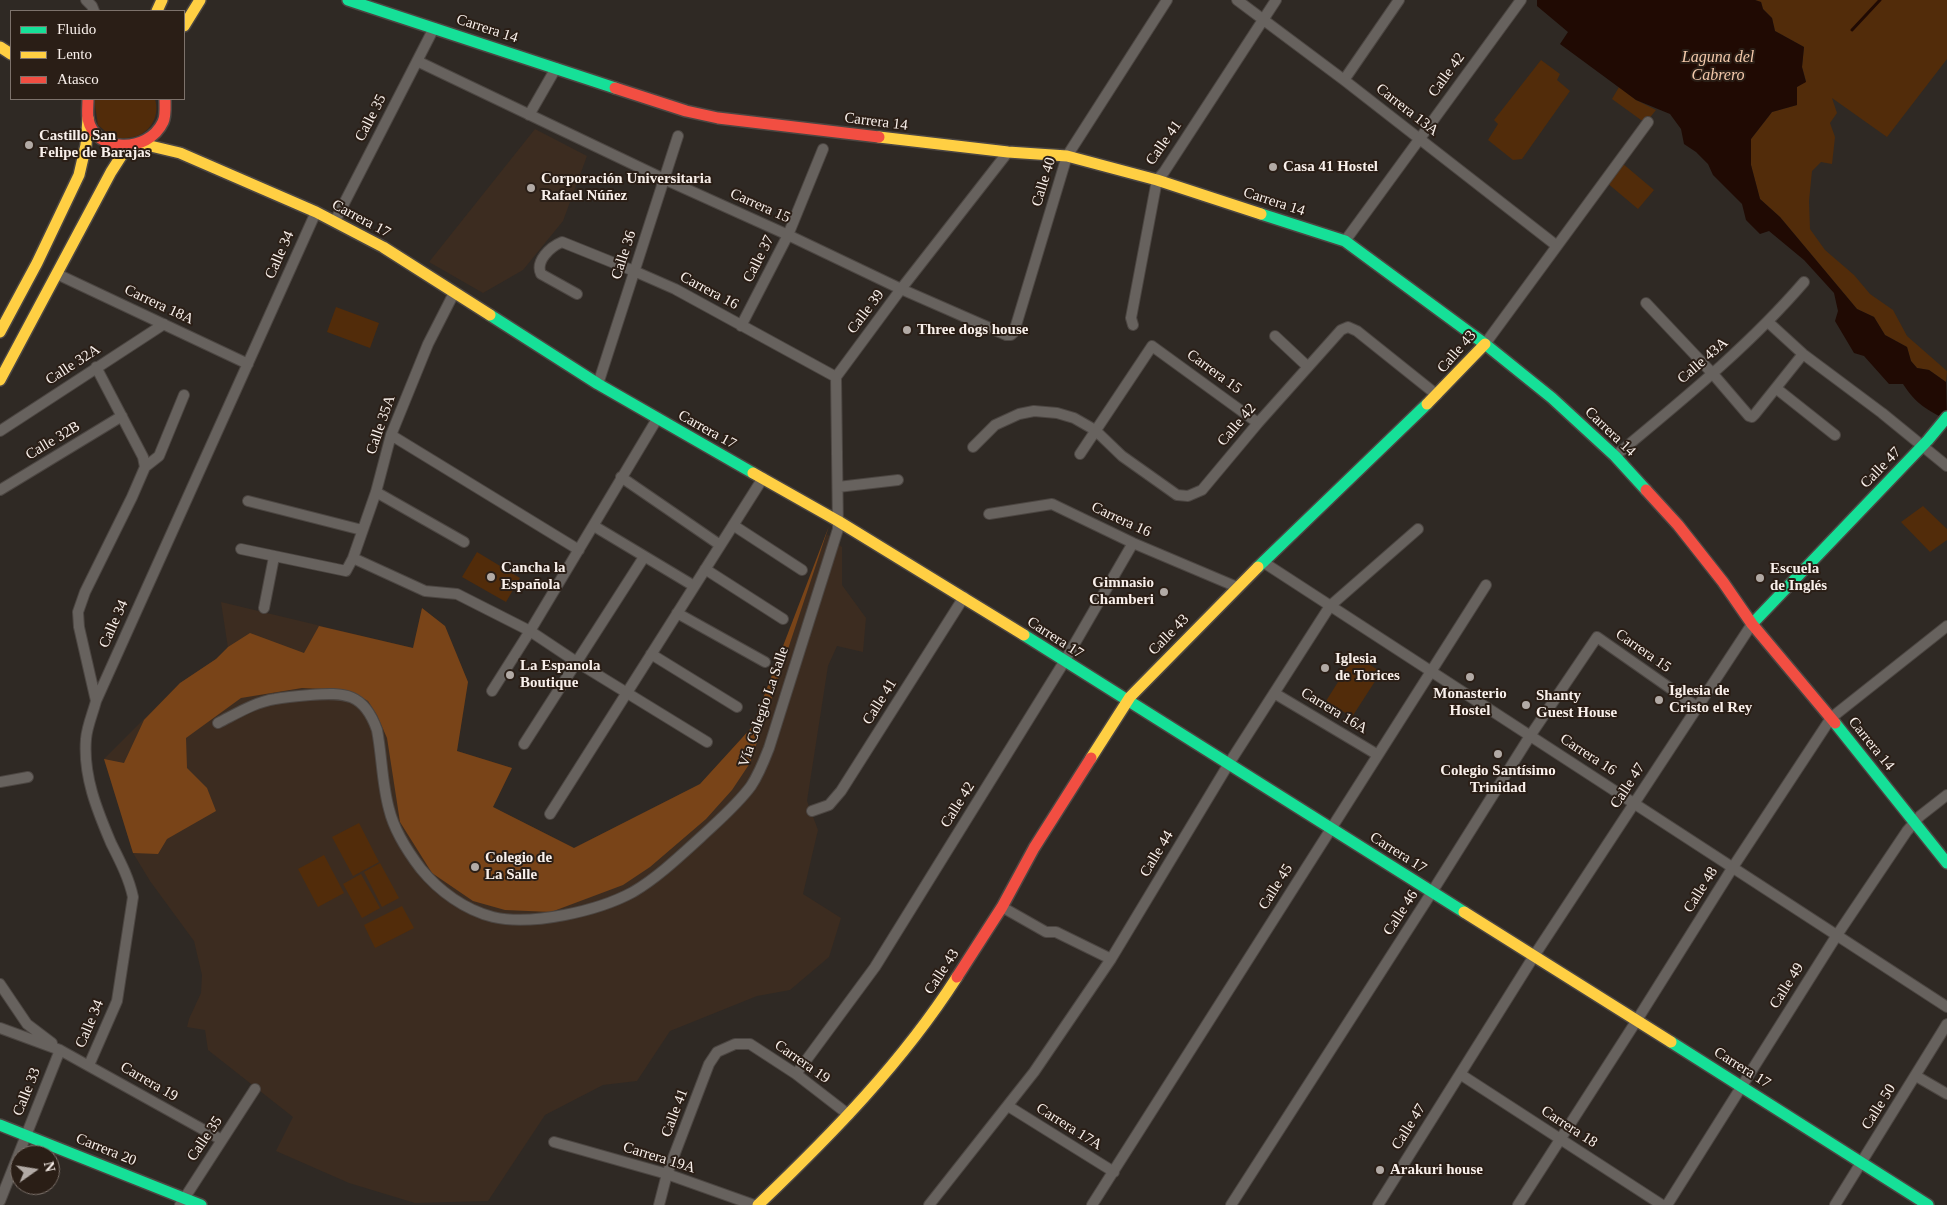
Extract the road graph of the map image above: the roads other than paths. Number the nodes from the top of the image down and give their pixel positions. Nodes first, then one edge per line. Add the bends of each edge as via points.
1 (200, 0) edge
2 (348, 0) edge
3 (1168, 0) edge
4 (1237, 0) edge
5 (1276, 0) edge
6 (1399, 0) edge
7 (1520, 0) edge
8 (1263, 20) junction
9 (185, 24) edge
10 (434, 28) junction
11 (417, 62) junction
12 (556, 68) junction
13 (1344, 80) junction
14 (85, 100) edge
15 (165, 100) edge
16 (529, 115) junction
17 (88, 118) junction
18 (1648, 122) dead end
19 (678, 136) dead end
20 (1418, 139) junction
21 (142, 144) junction
22 (127, 147) junction
23 (823, 149) dead end
24 (1008, 152) junction
25 (1067, 156) junction
26 (664, 179) junction
27 (1157, 180) junction
28 (316, 212) junction
29 (335, 221) junction
30 (788, 235) junction
31 (1345, 241) junction
32 (1557, 246) junction
33 (634, 271) junction
34 (57, 274) junction
35 (1804, 282) dead end
36 (901, 289) junction
37 (454, 293) junction
38 (577, 294) dead end
39 (1646, 303) dead end
40 (1768, 322) junction
41 (164, 324) junction
42 (1133, 325) dead end
43 (741, 326) junction
44 (0, 332) edge
45 (1011, 335) joint
46 (1275, 336) dead end
47 (1485, 344) junction
48 (1803, 354) junction
49 (248, 364) junction
50 (96, 367) junction
51 (1308, 367) junction
52 (1713, 374) junction
53 (836, 377) junction
54 (0, 380) edge
55 (598, 384) junction
56 (1777, 388) junction
57 (184, 395) dead end
58 (1437, 395) junction
59 (122, 416) junction
60 (1947, 417) edge
61 (657, 419) junction
62 (1258, 423) junction
63 (1095, 430) junction
64 (0, 431) edge
65 (391, 435) junction
66 (1835, 435) dead end
67 (1925, 443) junction
68 (974, 446) dead end
69 (1080, 454) dead end
70 (1615, 456) junction
71 (1947, 466) edge
72 (145, 467) junction
73 (621, 477) junction
74 (763, 478) junction
75 (898, 480) dead end
76 (838, 487) junction
77 (0, 490) edge
78 (376, 492) junction
79 (248, 501) dead end
80 (989, 514) dead end
81 (838, 521) junction
82 (733, 525) junction
83 (594, 526) junction
84 (1418, 529) dead end
85 (362, 530) junction
86 (464, 542) dead end
87 (1133, 544) junction
88 (720, 545) junction
89 (241, 549) dead end
90 (579, 550) junction
91 (274, 557) junction
92 (644, 557) junction
93 (353, 558) junction
94 (1263, 562) junction
95 (705, 569) junction
96 (802, 570) dead end
97 (1486, 585) dead end
98 (694, 586) junction
99 (1237, 587) junction
100 (964, 597) junction
101 (1330, 606) junction
102 (264, 608) dead end
103 (677, 613) junction
104 (783, 620) dead end
105 (1752, 624) junction
106 (1947, 626) edge
107 (530, 631) junction
108 (1597, 637) joint
109 (651, 654) junction
110 (575, 662) junction
111 (765, 662) dead end
112 (1064, 662) junction
113 (1432, 672) junction
114 (492, 691) dead end
115 (627, 692) junction
116 (1274, 693) junction
117 (96, 701) junction
118 (1127, 702) junction
119 (737, 706) dead end
120 (1697, 707) junction
121 (1831, 718) junction
122 (218, 723) dead end
123 (1530, 736) junction
124 (707, 742) dead end
125 (524, 744) dead end
126 (1378, 755) junction
127 (1228, 765) junction
128 (28, 777) dead end
129 (0, 782) edge
130 (1947, 795) edge
131 (1634, 804) junction
132 (812, 811) dead end
133 (550, 814) dead end
134 (1914, 822) junction
135 (1330, 828) junction
136 (1947, 863) edge
137 (1733, 867) junction
138 (1432, 892) junction
139 (1002, 907) junction
140 (1837, 935) junction
141 (1534, 956) junction
142 (1111, 959) junction
143 (0, 984) edge
144 (1947, 1007) edge
145 (1637, 1020) junction
146 (1947, 1024) edge
147 (0, 1028) edge
148 (735, 1044) joint
149 (60, 1050) junction
150 (89, 1065) junction
151 (796, 1074) junction
152 (1460, 1074) junction
153 (1916, 1076) junction
154 (1742, 1086) junction
155 (256, 1089) dead end
156 (1947, 1094) edge
157 (1008, 1106) junction
158 (849, 1115) junction
159 (0, 1125) edge
160 (26, 1135) junction
161 (1560, 1139) junction
162 (222, 1140) junction
163 (554, 1142) dead end
164 (1862, 1163) junction
165 (1114, 1172) junction
166 (667, 1174) junction
167 (0, 1201) edge
168 (182, 1201) edge
169 (201, 1205) edge
170 (659, 1205) edge
171 (754, 1205) edge
172 (758, 1205) edge
173 (929, 1205) edge
174 (1092, 1205) edge
175 (1231, 1205) edge
176 (1378, 1205) edge
177 (1518, 1205) edge
178 (1662, 1205) edge
179 (1667, 1205) edge
180 (1835, 1205) edge
181 (1928, 1205) edge

1 - 9 main road
2 - 10 main road, Carrera 14
3 - 25 street, Calle 40
4 - 8 street, Carrera 13A
5 - 8 street, Calle 41
6 - 13 street
7 - 20 street, Calle 42
8 - 13 street, Carrera 13A
8 - 27 street, Calle 41
10 - 11 street, Calle 35
10 - 12 main road, Carrera 14
11 - 16 street, Carrera 15
11 - 29 street, Calle 35
12 - 16 street
12 - 24 main road, Carrera 14 via 686,111 718,118
13 - 20 street, Carrera 13A
14 - 17 main road
15 - 21 main road via 165,117 160,129
16 - 26 street, Carrera 15
17 - 22 main road via 104,140
17 - 44 main road via 79,176
18 - 32 street, Calle 43
19 - 26 street, Calle 36
20 - 31 street, Calle 42
20 - 32 street, Carrera 13A
21 - 22 main road
21 - 28 main road, Carrera 17 via 180,152
22 - 34 main road
23 - 30 street, Calle 37
24 - 25 main road, Carrera 14
24 - 36 street, Calle 39
25 - 27 main road, Carrera 14
25 - 45 street, Calle 40
26 - 30 street, Carrera 15
26 - 33 street, Calle 36
27 - 31 main road, Carrera 14
27 - 42 street, Calle 41 via 1131,318
28 - 29 main road, Carrera 17
28 - 49 street, Calle 34
29 - 37 main road, Carrera 17 via 383,247
30 - 36 street, Carrera 15
30 - 43 street, Calle 37
31 - 47 main road, Carrera 14
32 - 47 street, Calle 43
33 - 38 street, Carrera 16 via 562,242 548,251 539,264 539,271
33 - 43 street, Carrera 16
33 - 55 street, Calle 36
34 - 41 street, Carrera 18A
34 - 54 main road
35 - 40 street, Calle 43A
36 - 45 street, Carrera 15
36 - 53 street, Calle 39
37 - 55 main road, Carrera 17
37 - 65 street, Calle 35A via 428,344
39 - 52 street
40 - 48 street
40 - 52 street, Calle 43A
41 - 49 street, Carrera 18A
41 - 50 street, Calle 32A
43 - 53 street, Carrera 16
46 - 51 street
47 - 58 main road, Calle 43
47 - 70 main road, Carrera 14 via 1552,398
48 - 56 street
48 - 67 street
49 - 117 street, Calle 34
50 - 59 street
50 - 64 street, Calle 32A
51 - 58 street, Calle 42 via 1341,330 1348,327 1358,331
51 - 62 street, Calle 42
52 - 56 street via 1752,417
52 - 70 street, Calle 43A
53 - 76 street
55 - 61 main road, Carrera 17
56 - 66 street
57 - 72 street via 159,456
58 - 94 main road, Calle 43
59 - 72 street
59 - 77 street, Calle 32B
60 - 67 main road, Calle 47
61 - 73 street
61 - 74 main road, Carrera 17
62 - 63 street, Calle 42 via 1202,490 1188,496 1177,495 1163,486 1122,456
62 - 63 street, Carrera 15 via 1152,346
63 - 68 street via 1074,418 1034,412 1019,414 995,425
63 - 69 street
65 - 78 street, Calle 35A
65 - 90 street
67 - 71 street
67 - 105 main road, Calle 47
70 - 105 main road, Carrera 14 via 1678,524
72 - 117 street via 78,612
73 - 83 street
73 - 88 street
74 - 81 main road, Carrera 17
74 - 82 street
75 - 76 street
76 - 81 street
78 - 85 street, Calle 35A
78 - 86 street
79 - 85 street
80 - 87 street, Carrera 16 via 1052,504
81 - 100 main road, Carrera 17
81 - 122 street, Vía Colegio La Salle via 834,544 769,748 751,785 658,875 631,892 586,910 557,917 519,920 492,917 448,895 422,870 404,845 389,810 373,718 355,699 335,693 274,699
82 - 88 street
82 - 96 street
83 - 90 street
83 - 92 street
84 - 101 street, Calle 44
85 - 93 street, Calle 35A
87 - 99 street, Carrera 16
87 - 112 street, Calle 42
88 - 95 street
89 - 91 street
90 - 107 street
91 - 93 street, Calle 35A via 346,571
91 - 102 street
92 - 98 street
92 - 110 street
93 - 107 street via 425,592 457,594
94 - 99 main road, Calle 43
94 - 101 street, Carrera 16
95 - 98 street
95 - 104 street
97 - 113 street, Calle 45
98 - 103 street
99 - 118 main road, Calle 43
100 - 112 main road, Carrera 17
100 - 132 street, Calle 41 via 841,791 829,805
101 - 113 street, Carrera 16
101 - 116 street, Calle 44
103 - 109 street
103 - 111 street
105 - 120 street, Calle 47
105 - 121 main road, Carrera 14
106 - 121 street, Calle 48
107 - 110 street
107 - 114 street
108 - 120 street, Carrera 15
108 - 123 street, Calle 46
109 - 115 street
109 - 119 street
110 - 115 street
110 - 125 street
112 - 118 main road, Carrera 17
112 - 151 street, Calle 42 via 875,968
113 - 123 street, Carrera 16
113 - 126 street, Calle 45
115 - 124 street
115 - 133 street
116 - 126 street, Carrera 16A
116 - 127 street, Calle 44
117 - 150 street, Calle 34 via 86,736 90,786 133,897 117,1001
118 - 127 main road, Carrera 17
118 - 139 main road, Calle 43 via 1034,848
120 - 131 street, Calle 47
121 - 134 main road, Carrera 14
121 - 137 street, Calle 48
123 - 131 street, Carrera 16
123 - 138 street, Calle 46
126 - 135 street, Calle 45
127 - 135 main road, Carrera 17
127 - 142 street, Calle 44
128 - 129 street
130 - 134 street, Calle 49
131 - 137 street, Carrera 16
131 - 141 street, Calle 47
134 - 136 main road, Carrera 14
134 - 140 street, Calle 49
135 - 138 main road, Carrera 17
135 - 165 street, Calle 45
137 - 140 street, Carrera 16
137 - 145 street, Calle 48
138 - 141 main road, Carrera 17
138 - 175 street, Calle 46
139 - 142 street via 1046,932 1056,932
139 - 158 main road, Calle 43 via 936,1010
140 - 144 street, Carrera 16
140 - 154 street, Calle 49
141 - 145 main road, Carrera 17
141 - 152 street, Calle 47
142 - 157 street, Calle 44
143 - 149 street, Carrera 19 via 28,1024
145 - 154 main road, Carrera 17
145 - 161 street, Calle 48
146 - 153 street, Calle 50
147 - 149 street, Carrera 19
148 - 151 street, Carrera 19 via 750,1044
148 - 166 street, Calle 41 via 718,1052 709,1064
149 - 150 street, Carrera 19
149 - 160 street, Calle 33
150 - 162 street, Carrera 19
151 - 158 street, Carrera 19
152 - 161 street, Carrera 18
152 - 176 street, Calle 47
153 - 156 street
153 - 164 street, Calle 50
154 - 164 main road, Carrera 17
154 - 179 street, Calle 49
155 - 162 street, Calle 35
157 - 165 street, Carrera 17A
157 - 173 street, Calle 44
158 - 172 main road, Calle 43
159 - 160 main road, Carrera 20
160 - 167 street, Calle 33
160 - 168 main road, Carrera 20
161 - 177 street, Calle 48
161 - 178 street, Carrera 18
162 - 168 street, Calle 35
163 - 166 street, Carrera 19A
164 - 180 street, Calle 50
164 - 181 main road, Carrera 17
165 - 174 street, Calle 45
166 - 170 street, Calle 41
166 - 171 street, Carrera 19A
168 - 169 main road, Carrera 20

